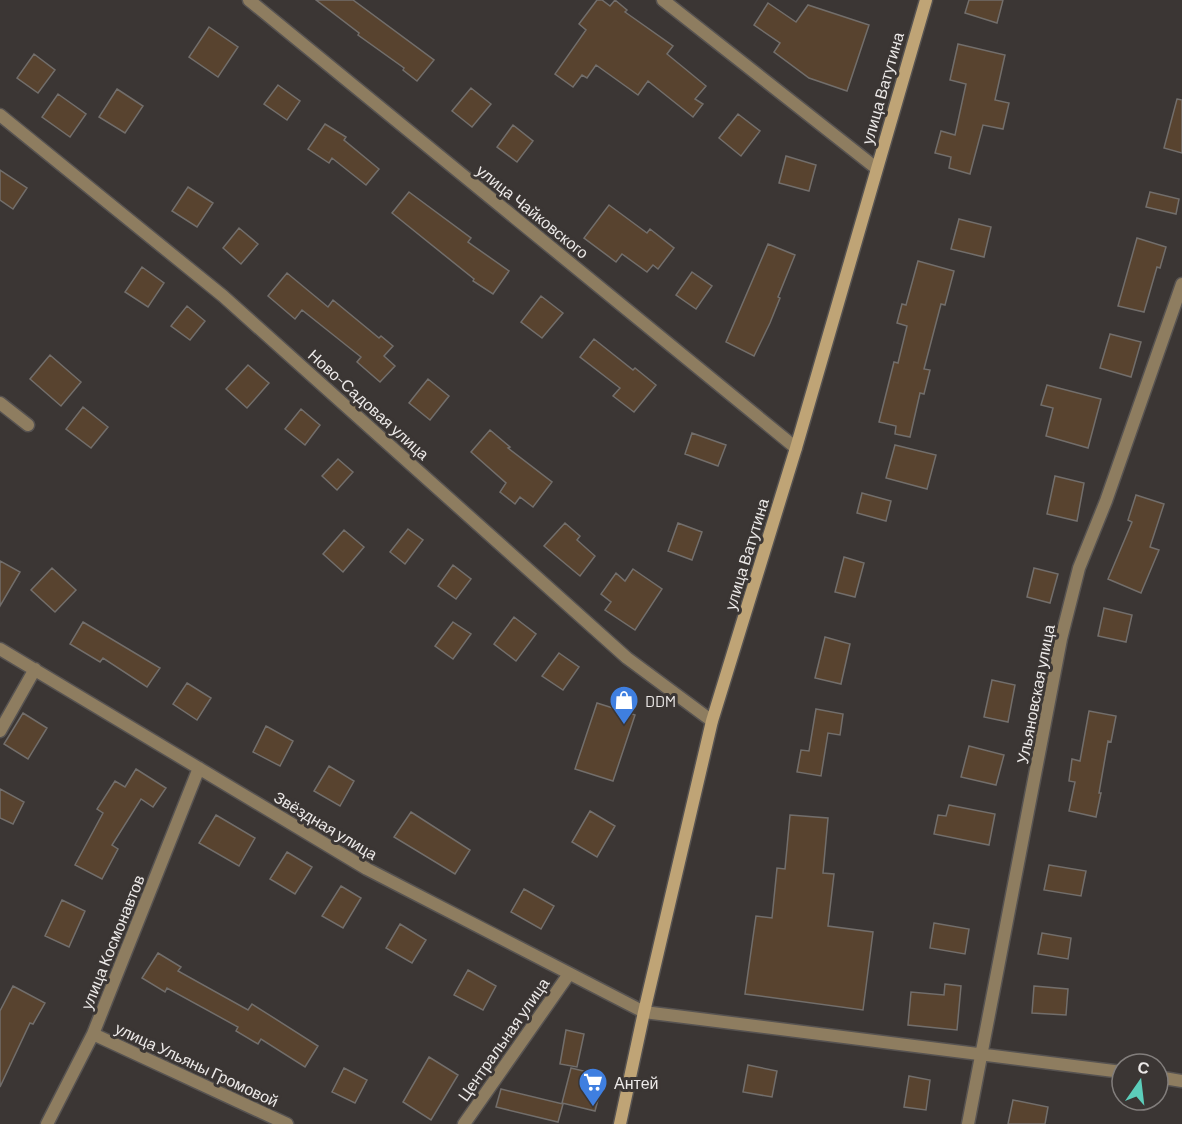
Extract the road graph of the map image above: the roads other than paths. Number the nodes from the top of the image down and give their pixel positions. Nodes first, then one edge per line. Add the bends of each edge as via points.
1 (249, 0) edge
2 (663, 0) edge
3 (926, 0) edge
4 (0, 115) edge
5 (876, 168) junction
6 (1182, 284) edge
7 (1177, 308) edge
8 (0, 403) edge
9 (28, 425) dead end
10 (796, 448) junction
11 (0, 649) edge
12 (35, 669) junction
13 (712, 721) junction
14 (0, 730) edge
15 (199, 768) junction
16 (569, 974) junction
17 (644, 1012) junction
18 (93, 1034) junction
19 (982, 1053) junction
20 (1110, 1070) edge
21 (47, 1124) edge
22 (287, 1124) edge
23 (464, 1124) edge
24 (620, 1124) edge
25 (968, 1124) edge

1 - 10 street, улица Чайковского
2 - 5 street
3 - 5 main road, улица Ватутина
4 - 13 street, Ново-Садовая улица via 223,296 627,658
5 - 10 main road, улица Ватутина
6 - 7 street, Ульяновская улица
7 - 19 street, Ульяновская улица via 1079,568 1061,639
8 - 9 street
10 - 13 main road, улица Ватутина
11 - 12 street, Звёздная улица
12 - 14 street
12 - 15 street, Звёздная улица
13 - 17 main road, улица Ватутина
15 - 16 street, Звёздная улица via 367,869
15 - 18 street, улица Космонавтов
16 - 17 street, Звёздная улица
16 - 23 street, Центральная улица
17 - 19 street, Звёздная улица
17 - 24 main road, улица Ватутина
18 - 21 street, улица Космонавтов
18 - 22 street, улица Ульяны Громовой
19 - 20 street, Звёздная улица
19 - 25 street, Ульяновская улица

